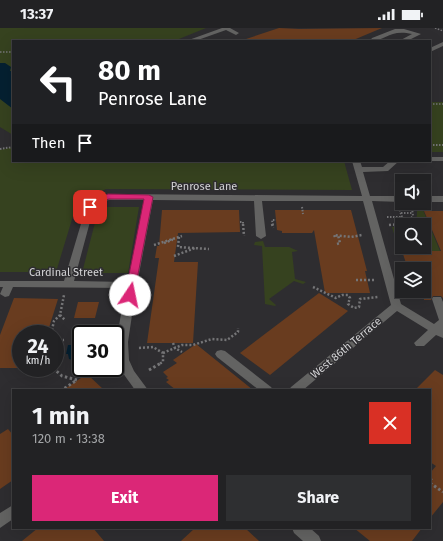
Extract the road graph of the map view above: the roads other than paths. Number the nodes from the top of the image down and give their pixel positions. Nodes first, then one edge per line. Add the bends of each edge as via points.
1 (226, 28) edge
2 (236, 33) dead end
3 (192, 40) edge
4 (374, 40) edge
5 (404, 40) edge
6 (443, 44) edge
7 (431, 50) edge
8 (431, 159) edge
9 (443, 159) edge
10 (394, 162) edge
11 (357, 166) edge
12 (149, 197) junction
13 (258, 198) junction
14 (367, 199) junction
15 (395, 199) edge
16 (431, 200) edge
17 (443, 200) edge
18 (261, 236) dead end
19 (4, 284) edge
20 (68, 284) junction
21 (132, 285) junction
22 (5, 294) dead end
23 (437, 300) dead end
24 (396, 306) junction
25 (443, 318) edge
26 (440, 328) edge
27 (420, 343) dead end
28 (221, 354) dead end
29 (141, 389) edge
30 (266, 389) edge
31 (296, 389) edge
32 (12, 512) edge
33 (0, 521) edge
34 (300, 529) edge
35 (314, 541) edge

1 - 2 street
1 - 3 street
4 - 5 street via 398,29 418,34
6 - 7 street
8 - 9 street
10 - 11 street via 385,169
11 - 14 street
12 - 13 street, Penrose Lane
12 - 20 street, Penrose Lane via 108,197 92,204
12 - 21 street
13 - 14 street, Penrose Lane
13 - 18 street
14 - 15 street, Penrose Lane
14 - 24 street
16 - 17 street
19 - 20 street, Cardinal Street
19 - 22 street
20 - 21 street, Cardinal Street
21 - 29 street via 123,342 123,360
23 - 25 street
24 - 26 street
24 - 31 street, West 86th Terrace
26 - 27 street
28 - 30 street
32 - 33 street
34 - 35 street

